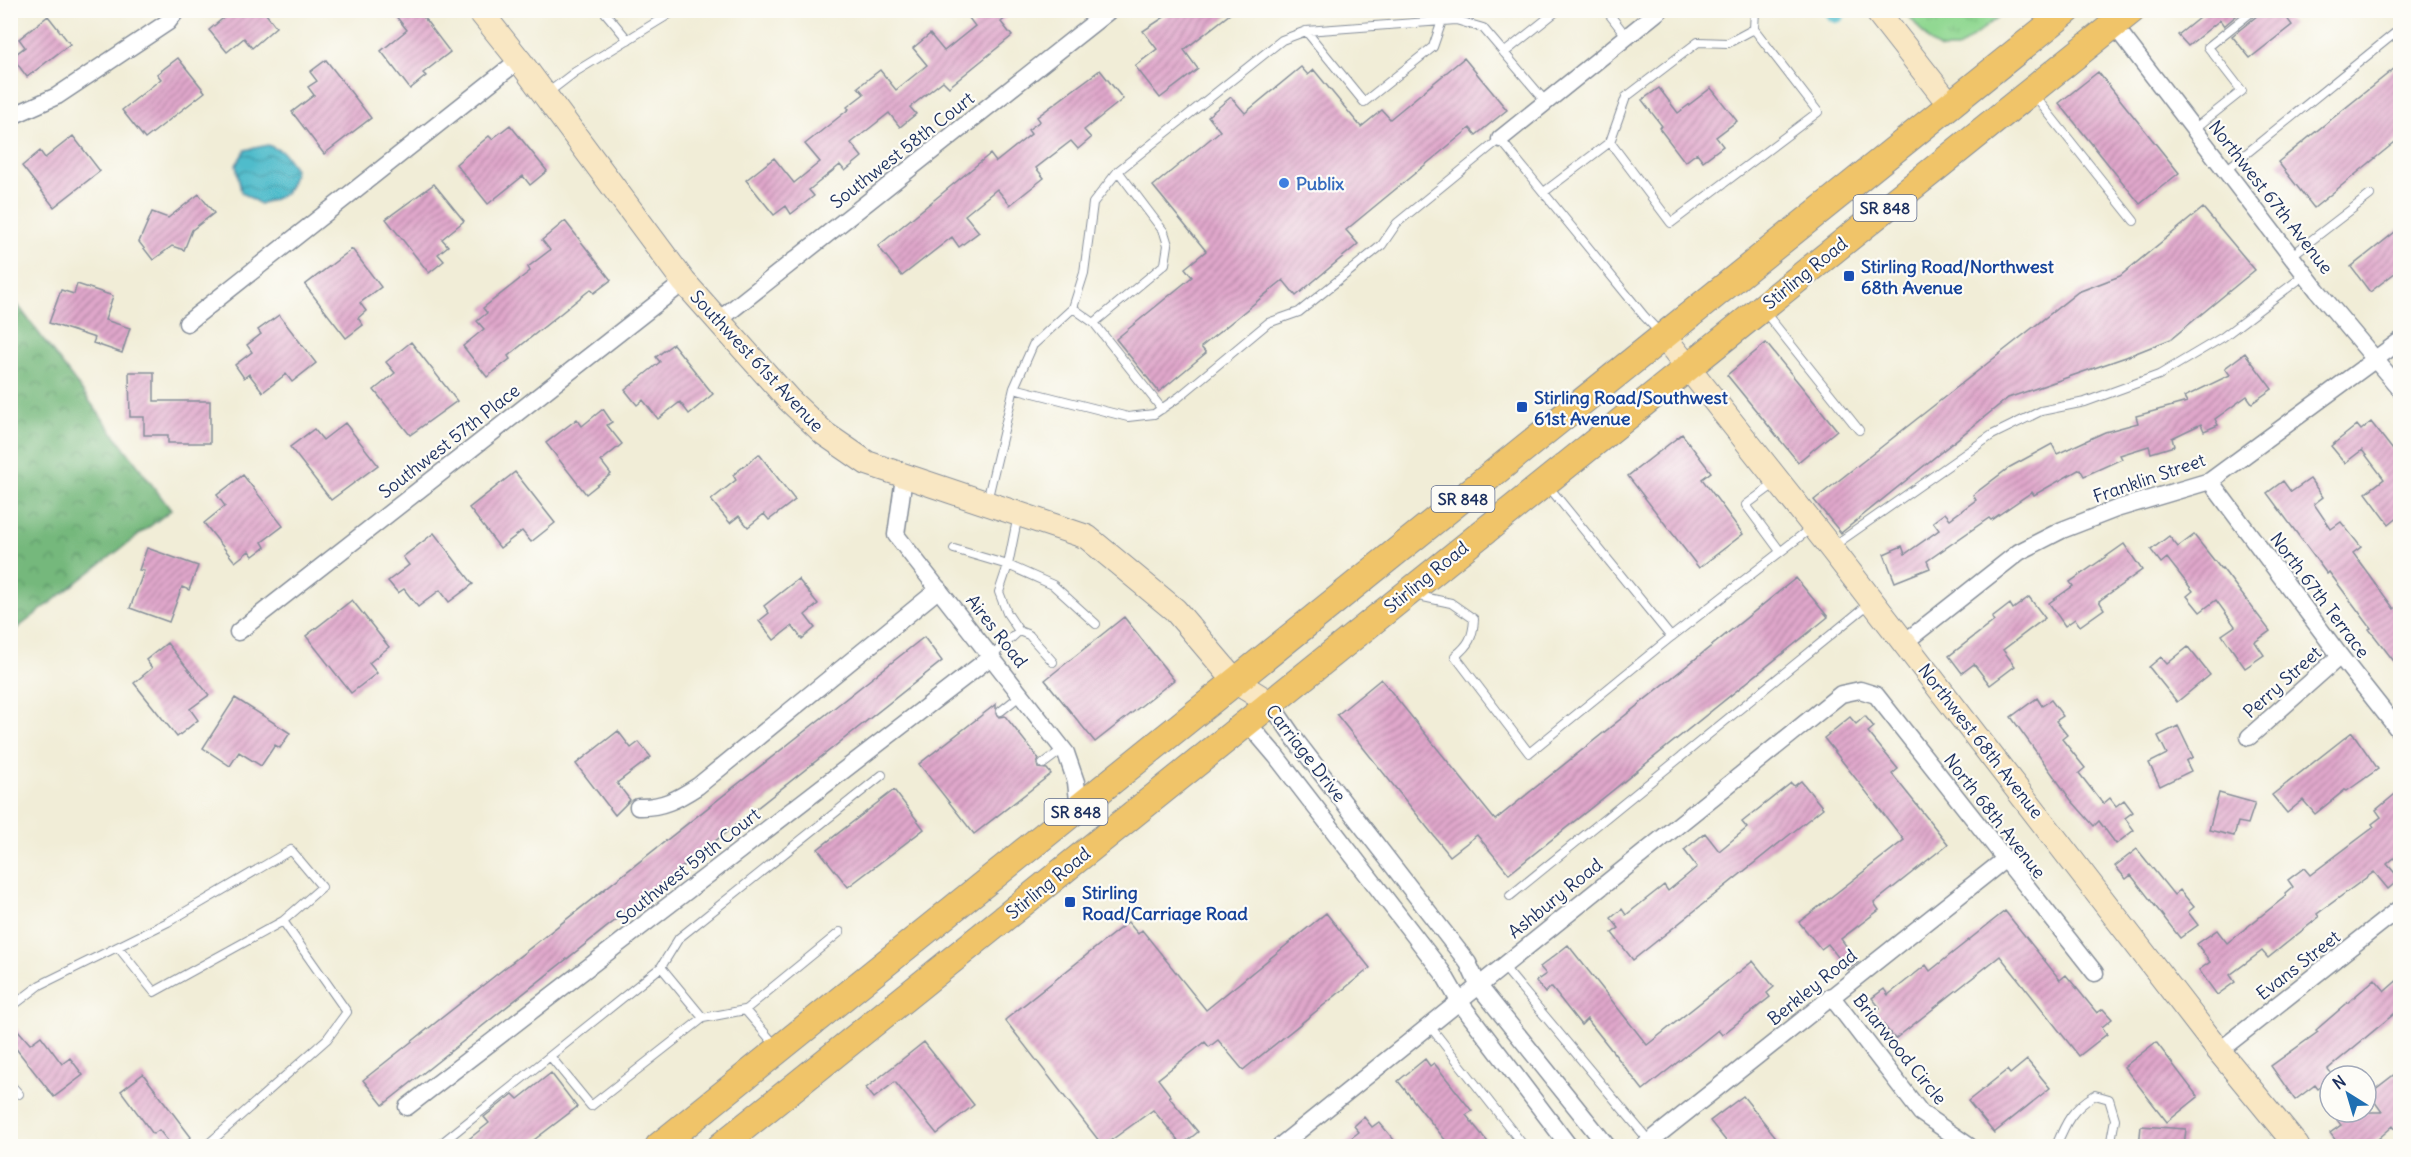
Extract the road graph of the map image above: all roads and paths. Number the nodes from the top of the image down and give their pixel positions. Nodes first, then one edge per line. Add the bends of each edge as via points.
1 (177, 10) edge
2 (479, 10) edge
3 (603, 10) edge
4 (676, 10) edge
5 (1110, 10) edge
6 (1558, 10) edge
7 (1606, 10) edge
8 (1660, 10) edge
9 (1755, 10) edge
10 (1876, 10) edge
11 (2068, 10) edge
12 (2254, 10) edge
13 (2117, 15) edge
14 (1442, 21) junction
15 (1754, 28) junction
16 (2400, 28) edge
17 (1306, 31) junction
18 (1627, 37) junction
19 (628, 40) junction
20 (1504, 53) junction
21 (519, 60) junction
22 (2031, 91) junction
23 (545, 95) junction
24 (1546, 102) junction
25 (1951, 106) junction
26 (10, 117) edge
27 (2194, 129) junction
28 (1500, 139) junction
29 (1610, 142) junction
30 (2226, 170) junction
31 (1118, 171) junction
32 (1544, 192) junction
33 (2370, 195) dead end
34 (2134, 221) dead end
35 (2291, 256) junction
36 (2306, 274) junction
37 (684, 282) junction
38 (1073, 308) junction
39 (1761, 308) junction
40 (718, 320) junction
41 (187, 323) dead end
42 (1094, 323) junction
43 (1664, 337) junction
44 (2400, 341) edge
45 (2377, 359) junction
46 (1687, 367) junction
47 (1014, 388) junction
48 (2400, 389) edge
49 (1162, 409) junction
50 (1859, 430) dead end
51 (904, 477) junction
52 (1778, 481) junction
53 (2210, 481) junction
54 (1544, 482) junction
55 (986, 504) junction
56 (1018, 514) junction
57 (1814, 526) junction
58 (1831, 548) junction
59 (954, 549) dead end
60 (1780, 551) junction
61 (1008, 565) junction
62 (939, 589) junction
63 (1406, 593) junction
64 (1872, 601) junction
65 (1096, 624) dead end
66 (238, 632) dead end
67 (1019, 632) junction
68 (1671, 637) junction
69 (1905, 642) junction
70 (992, 656) junction
71 (2340, 656) junction
72 (1053, 662) dead end
73 (1236, 682) junction
74 (1860, 690) joint
75 (1022, 695) junction
76 (1270, 703) junction
77 (1001, 711) dead end
78 (1247, 722) junction
79 (2400, 732) edge
80 (2249, 737) dead end
81 (1063, 749) junction
82 (1043, 764) dead end
83 (1317, 767) junction
84 (882, 775) dead end
85 (1296, 783) junction
86 (638, 807) dead end
87 (1079, 810) junction
88 (2004, 860) junction
89 (1510, 896) dead end
90 (2400, 908) edge
91 (283, 921) junction
92 (840, 932) dead end
93 (118, 947) junction
94 (1503, 965) junction
95 (661, 967) junction
96 (2095, 973) dead end
97 (1478, 985) junction
98 (1831, 996) junction
99 (1459, 1000) junction
100 (10, 1008) edge
101 (745, 1010) junction
102 (703, 1017) junction
103 (1429, 1025) junction
104 (779, 1050) junction
105 (2219, 1051) junction
106 (550, 1056) junction
107 (803, 1080) junction
108 (10, 1084) edge
109 (18, 1094) dead end
110 (407, 1107) dead end
111 (1647, 1144) edge
112 (206, 1146) edge
113 (438, 1146) edge
114 (659, 1146) edge
115 (721, 1146) edge
116 (1280, 1146) edge
117 (1524, 1146) edge
118 (1569, 1146) edge
119 (1607, 1146) edge
120 (1969, 1146) edge
121 (2056, 1146) edge
122 (2110, 1146) edge
123 (2297, 1146) edge

1 - 26 street via 168,22 57,96
2 - 21 street, Southwest 61st Avenue
3 - 19 lane
4 - 19 lane
5 - 40 street, Southwest 58th Court
6 - 20 lane
7 - 18 lane
8 - 18 street
9 - 15 lane
10 - 25 street
11 - 25 main road, Stirling Road / SR 848
12 - 27 lane via 2208,47 2242,91
13 - 22 main road, Stirling Road / SR 848 via 2084,49
13 - 27 street, Northwest 67th Avenue
14 - 17 lane
14 - 17 lane via 1433,47 1364,102
14 - 20 lane via 1483,28
15 - 29 lane via 1728,43 1698,42 1626,97
15 - 29 lane via 1818,112 1671,223
16 - 30 lane
17 - 31 lane via 1282,40
18 - 24 street
19 - 23 lane
20 - 24 lane
21 - 23 street, Southwest 61st Avenue
21 - 41 street
22 - 34 lane
22 - 39 main road, Stirling Road / SR 848
23 - 37 street, Southwest 61st Avenue
24 - 28 street
25 - 43 main road, Stirling Road / SR 848
27 - 30 street, Northwest 67th Avenue
28 - 32 lane
28 - 49 lane via 1397,223 1382,245 1299,312 1268,323
29 - 32 lane
30 - 35 street, Northwest 67th Avenue
31 - 38 lane via 1093,203 1084,273
31 - 42 lane via 1164,232 1168,245 1165,264
32 - 43 lane
33 - 35 lane
35 - 36 street, Northwest 67th Avenue
36 - 45 street, Northwest 67th Avenue
36 - 58 lane via 2223,337 2159,375 2085,402 2041,411 1992,435
37 - 40 street, Southwest 61st Avenue
37 - 66 street, Southwest 57th Place
38 - 42 lane
38 - 47 lane via 1033,345
39 - 46 main road, Stirling Road / SR 848
39 - 50 lane
40 - 51 street, Southwest 61st Avenue via 825,434 867,463
42 - 49 lane
43 - 46 street, Northwest 68th Avenue
43 - 73 main road, Stirling Road / SR 848
44 - 45 street, Franklin Street
45 - 48 street, Northwest 67th Avenue
45 - 53 street, Franklin Street
46 - 52 street, Northwest 68th Avenue
46 - 54 main road, Stirling Road / SR 848
47 - 49 lane via 1128,417 1154,414
47 - 55 lane
51 - 55 street, Southwest 61st Avenue
51 - 62 street, Aires Road via 896,535
52 - 57 street, Northwest 68th Avenue
52 - 60 lane via 1746,505
53 - 69 street, Franklin Street via 2116,509 2019,552
53 - 71 street, North 67th Terrace
54 - 63 main road, Stirling Road / SR 848
54 - 68 lane
55 - 56 street, Southwest 61st Avenue
56 - 61 lane
56 - 73 street, Southwest 61st Avenue via 1087,537 1175,610
57 - 58 street, Northwest 68th Avenue
57 - 60 lane
58 - 64 street, Northwest 68th Avenue
59 - 61 lane
60 - 68 lane
61 - 65 lane via 1053,585
61 - 67 lane via 999,592
62 - 70 street, Aires Road
62 - 86 street via 698,786 673,802
63 - 68 lane via 1451,603 1474,619 1473,635 1455,656 1529,753
63 - 76 main road, Stirling Road / SR 848
64 - 69 street, Northwest 68th Avenue
64 - 89 lane
67 - 70 lane
67 - 72 lane via 1029,635
69 - 105 street, Northwest 68th Avenue
70 - 75 street, Aires Road
70 - 110 street, Southwest 59th Court
71 - 79 street, North 67th Terrace
71 - 80 street, Perry Street
73 - 76 street, Carriage Drive
73 - 78 street, Carriage Drive
73 - 87 main road, Stirling Road / SR 848
74 - 88 street, North 68th Avenue via 1876,695
74 - 94 street, Ashbury Road via 1841,694
75 - 77 lane
75 - 81 street, Aires Road
76 - 78 main road, Stirling Road / SR 848
76 - 83 street, Carriage Drive
78 - 85 street, Carriage Drive
78 - 107 main road, Stirling Road / SR 848
81 - 82 lane
81 - 87 street, Aires Road via 1076,782
83 - 85 street
83 - 97 street, Carriage Drive via 1468,963
84 - 95 lane via 680,938
85 - 99 street, Carriage Drive via 1443,973
87 - 104 main road, Stirling Road / SR 848
88 - 96 street, North 68th Avenue
88 - 98 street, Berkley Road
90 - 105 street, Evans Street
91 - 93 lane via 154,992
91 - 93 lane via 322,887 291,850
91 - 112 lane via 348,1012 327,1039
92 - 101 lane
93 - 100 lane via 40,985
94 - 97 street, Ashbury Road
94 - 111 lane
95 - 102 lane
95 - 106 lane
97 - 99 street, Ashbury Road
97 - 119 street, Carriage Drive
98 - 111 street, Berkley Road
98 - 120 street, Briarwood Circle via 1921,1113
99 - 103 street, Ashbury Road
99 - 118 street, Carriage Drive
101 - 102 lane
101 - 104 lane
102 - 106 lane via 591,1106
103 - 116 street, Ashbury Road
103 - 117 lane
104 - 107 main road
104 - 114 main road, Stirling Road / SR 848
105 - 123 street, Northwest 68th Avenue
106 - 113 lane
107 - 115 main road, Stirling Road / SR 848
108 - 109 lane
121 - 122 lane via 2078,1105 2095,1095 2109,1098 2115,1119

